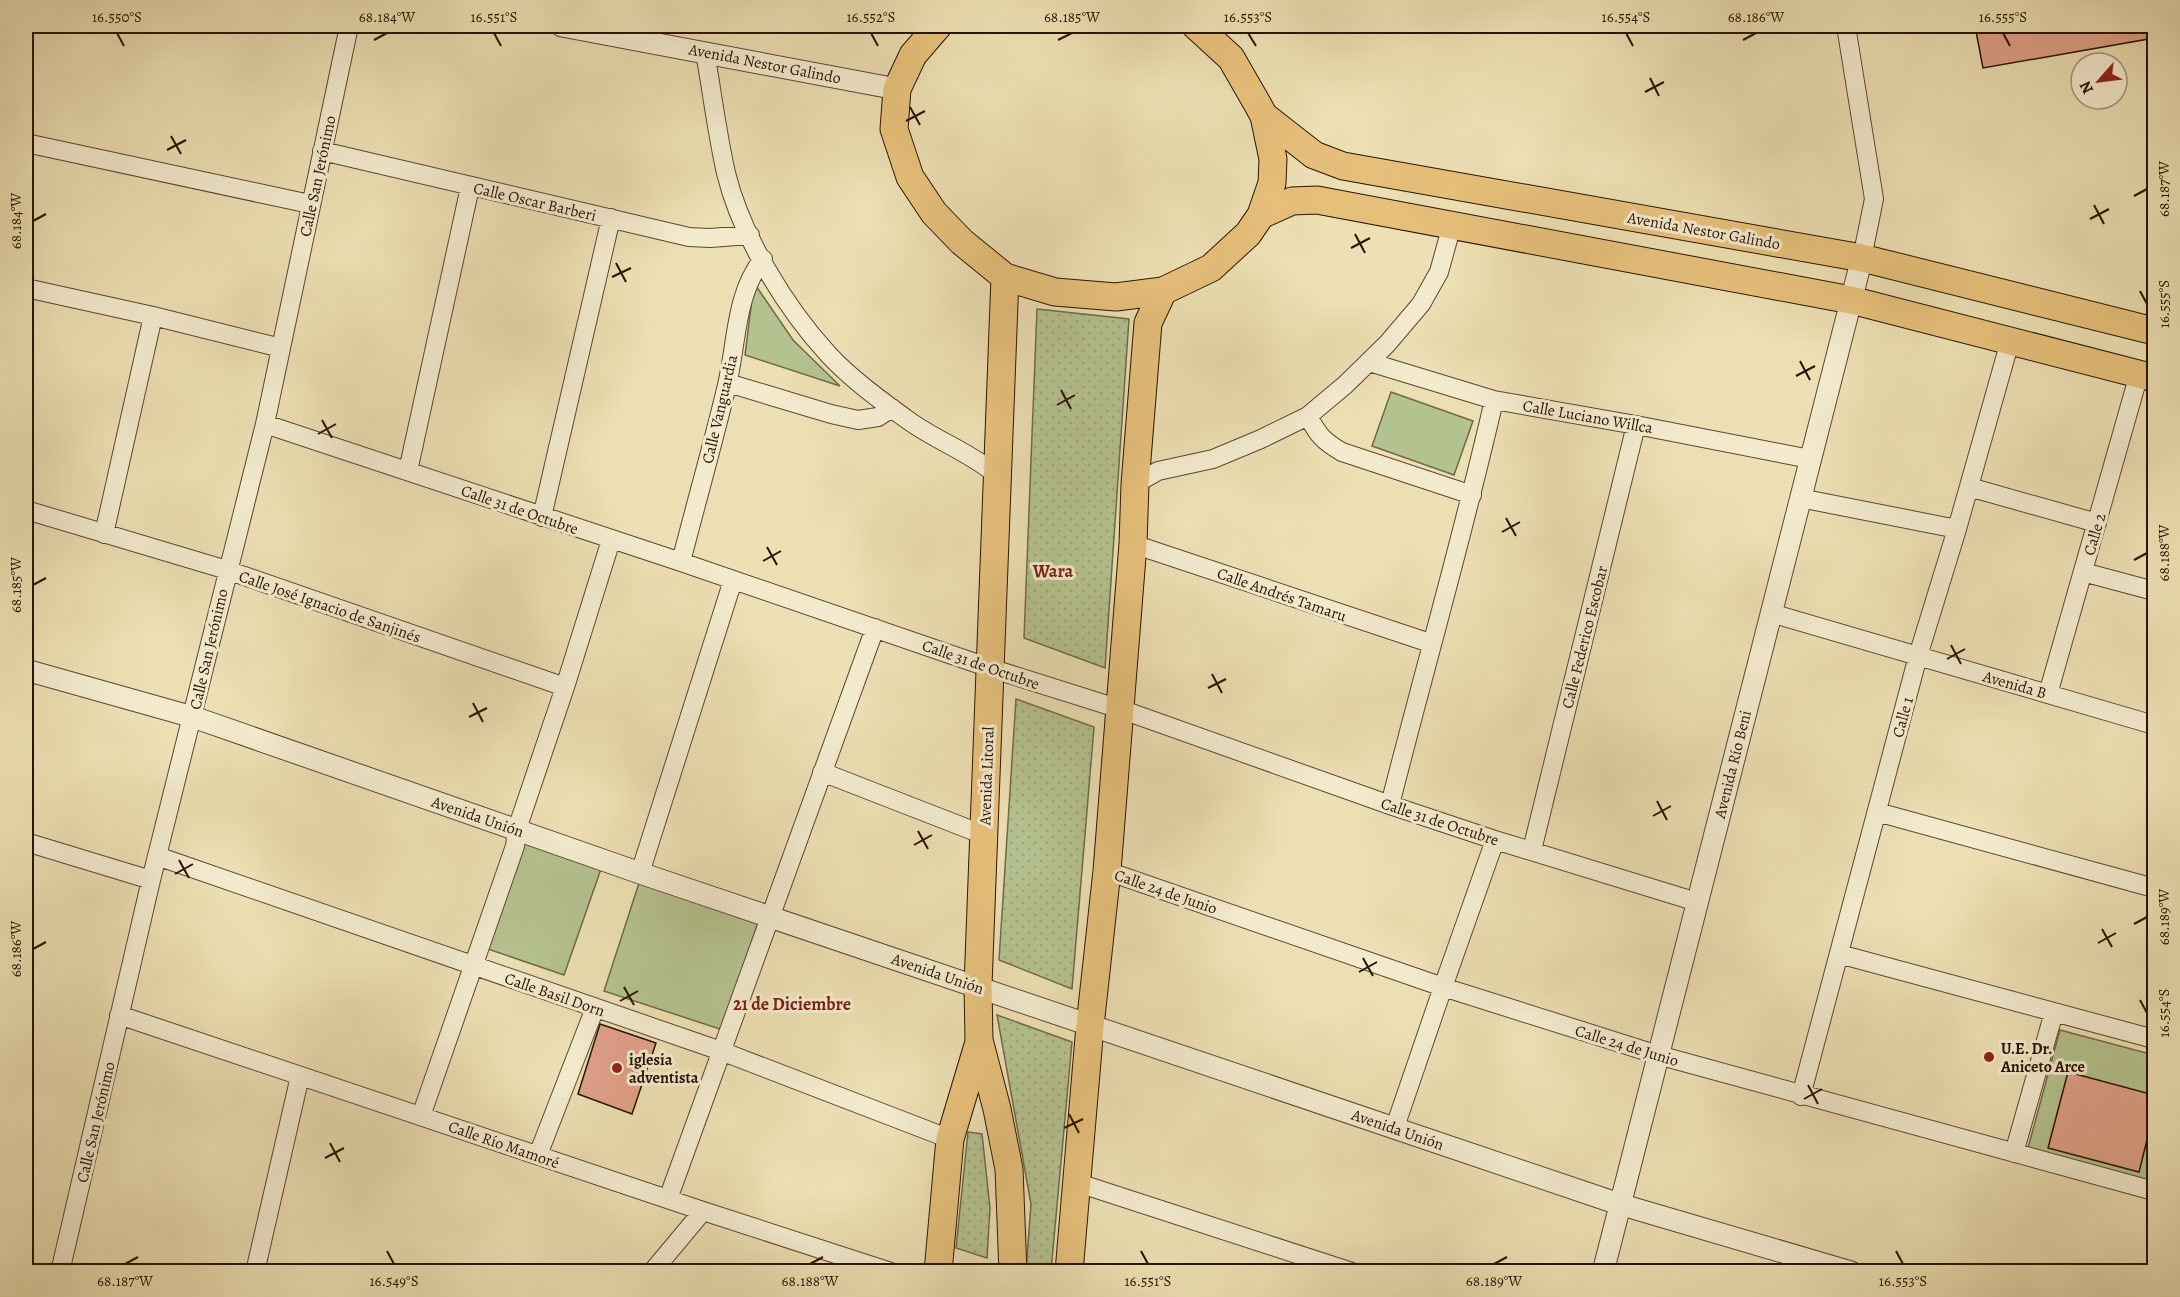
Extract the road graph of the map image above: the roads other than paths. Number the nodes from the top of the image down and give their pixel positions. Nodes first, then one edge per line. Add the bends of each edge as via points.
1 (349, 26) edge
2 (562, 26) edge
3 (918, 26) edge
4 (938, 26) edge
5 (1196, 26) edge
6 (1846, 26) edge
7 (705, 52) junction
8 (913, 55) junction
9 (897, 89) junction
10 (1264, 116) junction
11 (26, 143) edge
12 (322, 151) junction
13 (470, 187) junction
14 (310, 204) junction
15 (1261, 214) junction
16 (611, 218) junction
17 (1452, 225) junction
18 (750, 235) junction
19 (1862, 258) junction
20 (763, 259) junction
21 (1005, 277) junction
22 (26, 288) edge
23 (1163, 291) junction
24 (1851, 300) junction
25 (153, 316) junction
26 (2154, 331) edge
27 (2010, 341) junction
28 (281, 348) junction
29 (1369, 362) junction
30 (2147, 376) edge
31 (728, 382) junction
32 (1494, 400) junction
33 (892, 408) junction
34 (1308, 416) junction
35 (265, 423) junction
36 (1636, 424) junction
37 (1810, 459) junction
38 (408, 471) junction
39 (997, 475) junction
40 (1135, 484) junction
41 (1969, 487) junction
42 (1472, 495) junction
43 (1800, 498) junction
44 (26, 510) edge
45 (542, 517) junction
46 (2097, 523) junction
47 (1957, 529) junction
48 (104, 534) junction
49 (611, 540) junction
50 (1133, 544) junction
51 (681, 562) junction
52 (226, 570) junction
53 (2084, 572) junction
54 (733, 580) junction
55 (2154, 591) edge
56 (1771, 613) junction
57 (874, 628) junction
58 (1430, 644) junction
59 (1918, 656) junction
60 (990, 668) junction
61 (26, 670) edge
62 (565, 687) junction
63 (2048, 694) junction
64 (1120, 709) junction
65 (193, 717) junction
66 (2154, 725) edge
67 (822, 772) junction
68 (1390, 805) junction
69 (1877, 812) junction
70 (517, 829) junction
71 (984, 835) junction
72 (1496, 840) junction
73 (26, 842) edge
74 (1532, 850) junction
75 (157, 855) junction
76 (1107, 871) junction
77 (640, 873) junction
78 (151, 880) junction
79 (2154, 888) edge
80 (1697, 902) junction
81 (770, 916) junction
82 (1839, 954) junction
83 (474, 966) junction
84 (978, 986) junction
85 (1443, 987) junction
86 (595, 1008) junction
87 (2054, 1012) junction
88 (119, 1015) junction
89 (1090, 1026) junction
90 (2154, 1039) edge
91 (979, 1041) junction
92 (721, 1051) junction
93 (1658, 1055) junction
94 (300, 1076) junction
95 (1801, 1096) junction
96 (421, 1116) junction
97 (1395, 1127) junction
98 (950, 1139) junction
99 (2014, 1153) junction
100 (538, 1155) junction
101 (1075, 1182) junction
102 (2154, 1191) edge
103 (668, 1199) junction
104 (1619, 1204) junction
105 (703, 1211) junction
106 (256, 1271) edge
107 (1350, 1271) edge
108 (60, 1272) edge
109 (652, 1272) edge
110 (891, 1272) edge
111 (938, 1272) edge
112 (1013, 1272) edge
113 (1069, 1272) edge
114 (1603, 1272) edge
115 (1851, 1272) edge

1 - 12 street, Calle San Jerónimo
2 - 7 street, Avenida Nestor Galindo
3 - 8 main road
4 - 8 main road
5 - 10 main road via 1231,58
6 - 19 street via 1874,199
7 - 9 street, Avenida Nestor Galindo
7 - 18 street via 727,174
8 - 9 main road
9 - 21 main road via 894,129 910,177 934,213
10 - 15 main road via 1273,159 1272,183
10 - 19 main road, Avenida Nestor Galindo via 1314,155 1343,166
11 - 14 street
12 - 13 street, Calle Oscar Barberi
12 - 14 street, Calle San Jerónimo
13 - 16 street, Calle Oscar Barberi
13 - 38 street
14 - 28 street, Calle San Jerónimo
15 - 17 main road via 1292,201 1317,200
15 - 23 main road via 1248,234 1211,267
16 - 18 street, Calle Oscar Barberi via 689,237
16 - 45 street
17 - 24 main road
17 - 29 street via 1439,272 1420,304
18 - 20 street
19 - 24 street, Avenida Río Beni
19 - 26 main road, Avenida Nestor Galindo
20 - 31 street, Calle Vanguardia via 745,289
20 - 33 street via 777,288 829,355
21 - 23 main road via 1055,292 1116,297
21 - 39 main road, Avenida Litoral
22 - 25 street
23 - 40 main road via 1148,323
24 - 27 main road
24 - 37 street, Avenida Río Beni
25 - 28 street
25 - 48 street
27 - 30 main road
27 - 41 street, Calle 1
28 - 35 street, Calle San Jerónimo
29 - 32 street, Calle Luciano Willca
29 - 34 street
30 - 46 street, Calle 2
31 - 33 street via 858,420 878,417
31 - 51 street, Calle Vanguardia
32 - 36 street, Calle Luciano Willca
32 - 42 street
33 - 39 street
34 - 40 street via 1213,459 1158,471
34 - 42 street via 1318,434 1342,452
35 - 38 street, Calle 31 de Octubre
35 - 52 street, Calle San Jerónimo
36 - 37 street, Calle Luciano Willca
36 - 74 street, Calle Federico Escobar
37 - 43 street, Avenida Río Beni
38 - 45 street, Calle 31 de Octubre
39 - 60 main road, Avenida Litoral
40 - 50 main road
41 - 46 street
41 - 47 street, Calle 1
42 - 58 street
43 - 47 street
43 - 56 street, Avenida Río Beni
44 - 48 street, Calle José Ignacio de Sanjinés
45 - 49 street, Calle 31 de Octubre
46 - 53 street, Calle 2
47 - 59 street, Calle 1
48 - 52 street, Calle José Ignacio de Sanjinés
49 - 51 street, Calle 31 de Octubre
49 - 62 street
50 - 58 street, Calle Andrés Tamaru
50 - 64 main road
51 - 54 street, Calle 31 de Octubre
52 - 62 street, Calle José Ignacio de Sanjinés
52 - 65 street, Calle San Jerónimo
53 - 55 street
53 - 63 street, Calle 2
54 - 57 street, Calle 31 de Octubre
54 - 77 street
56 - 59 street, Avenida B
56 - 80 street, Avenida Río Beni
57 - 60 street, Calle 31 de Octubre
57 - 67 street
58 - 68 street
59 - 63 street, Avenida B
59 - 69 street, Calle 1
60 - 64 street, Calle 31 de Octubre
60 - 71 main road, Avenida Litoral
61 - 65 street, Avenida Unión
62 - 70 street
63 - 66 street, Avenida B
64 - 68 street, Calle 31 de Octubre
64 - 76 main road
65 - 70 street, Avenida Unión
65 - 75 street, Calle San Jerónimo
67 - 71 street
67 - 81 street
68 - 72 street, Calle 31 de Octubre
69 - 79 street
69 - 82 street, Calle 1
70 - 77 street, Avenida Unión
70 - 83 street via 515,846
71 - 84 main road, Avenida Litoral
72 - 74 street, Calle 31 de Octubre
72 - 85 street
73 - 78 street
74 - 80 street, Calle 31 de Octubre
75 - 78 street, Calle San Jerónimo
75 - 83 street, Calle Basil Dorn
76 - 85 street, Calle 24 de Junio
76 - 89 main road
77 - 81 street, Avenida Unión
78 - 88 street, Calle San Jerónimo
80 - 93 street, Avenida Río Beni
81 - 84 street, Avenida Unión
81 - 92 street
82 - 87 street
82 - 95 street, Calle 1
83 - 86 street, Calle Basil Dorn
83 - 96 street
84 - 89 street, Avenida Unión
84 - 91 main road, Avenida Litoral
85 - 93 street, Calle 24 de Junio
85 - 97 street
86 - 92 street, Calle Basil Dorn
86 - 100 street
87 - 90 street
87 - 99 street
88 - 94 street, Calle Río Mamoré
88 - 108 street, Calle San Jerónimo
89 - 97 street, Avenida Unión
89 - 101 main road
91 - 98 main road
91 - 112 main road, Avenida Litoral via 1009,1169
92 - 98 street, Calle Basil Dorn
92 - 103 street
93 - 95 street, Calle 24 de Junio
93 - 104 street, Avenida Río Beni
94 - 96 street, Calle Río Mamoré
94 - 106 street
95 - 99 street, Calle 24 de Junio
96 - 100 street, Calle Río Mamoré
97 - 104 street, Avenida Unión
98 - 111 main road
99 - 102 street, Calle 24 de Junio
100 - 103 street, Calle Río Mamoré
101 - 107 street
101 - 113 main road
103 - 105 street, Calle Río Mamoré
104 - 114 street, Avenida Río Beni
104 - 115 street, Avenida Unión
105 - 109 street
105 - 110 street, Calle Río Mamoré

